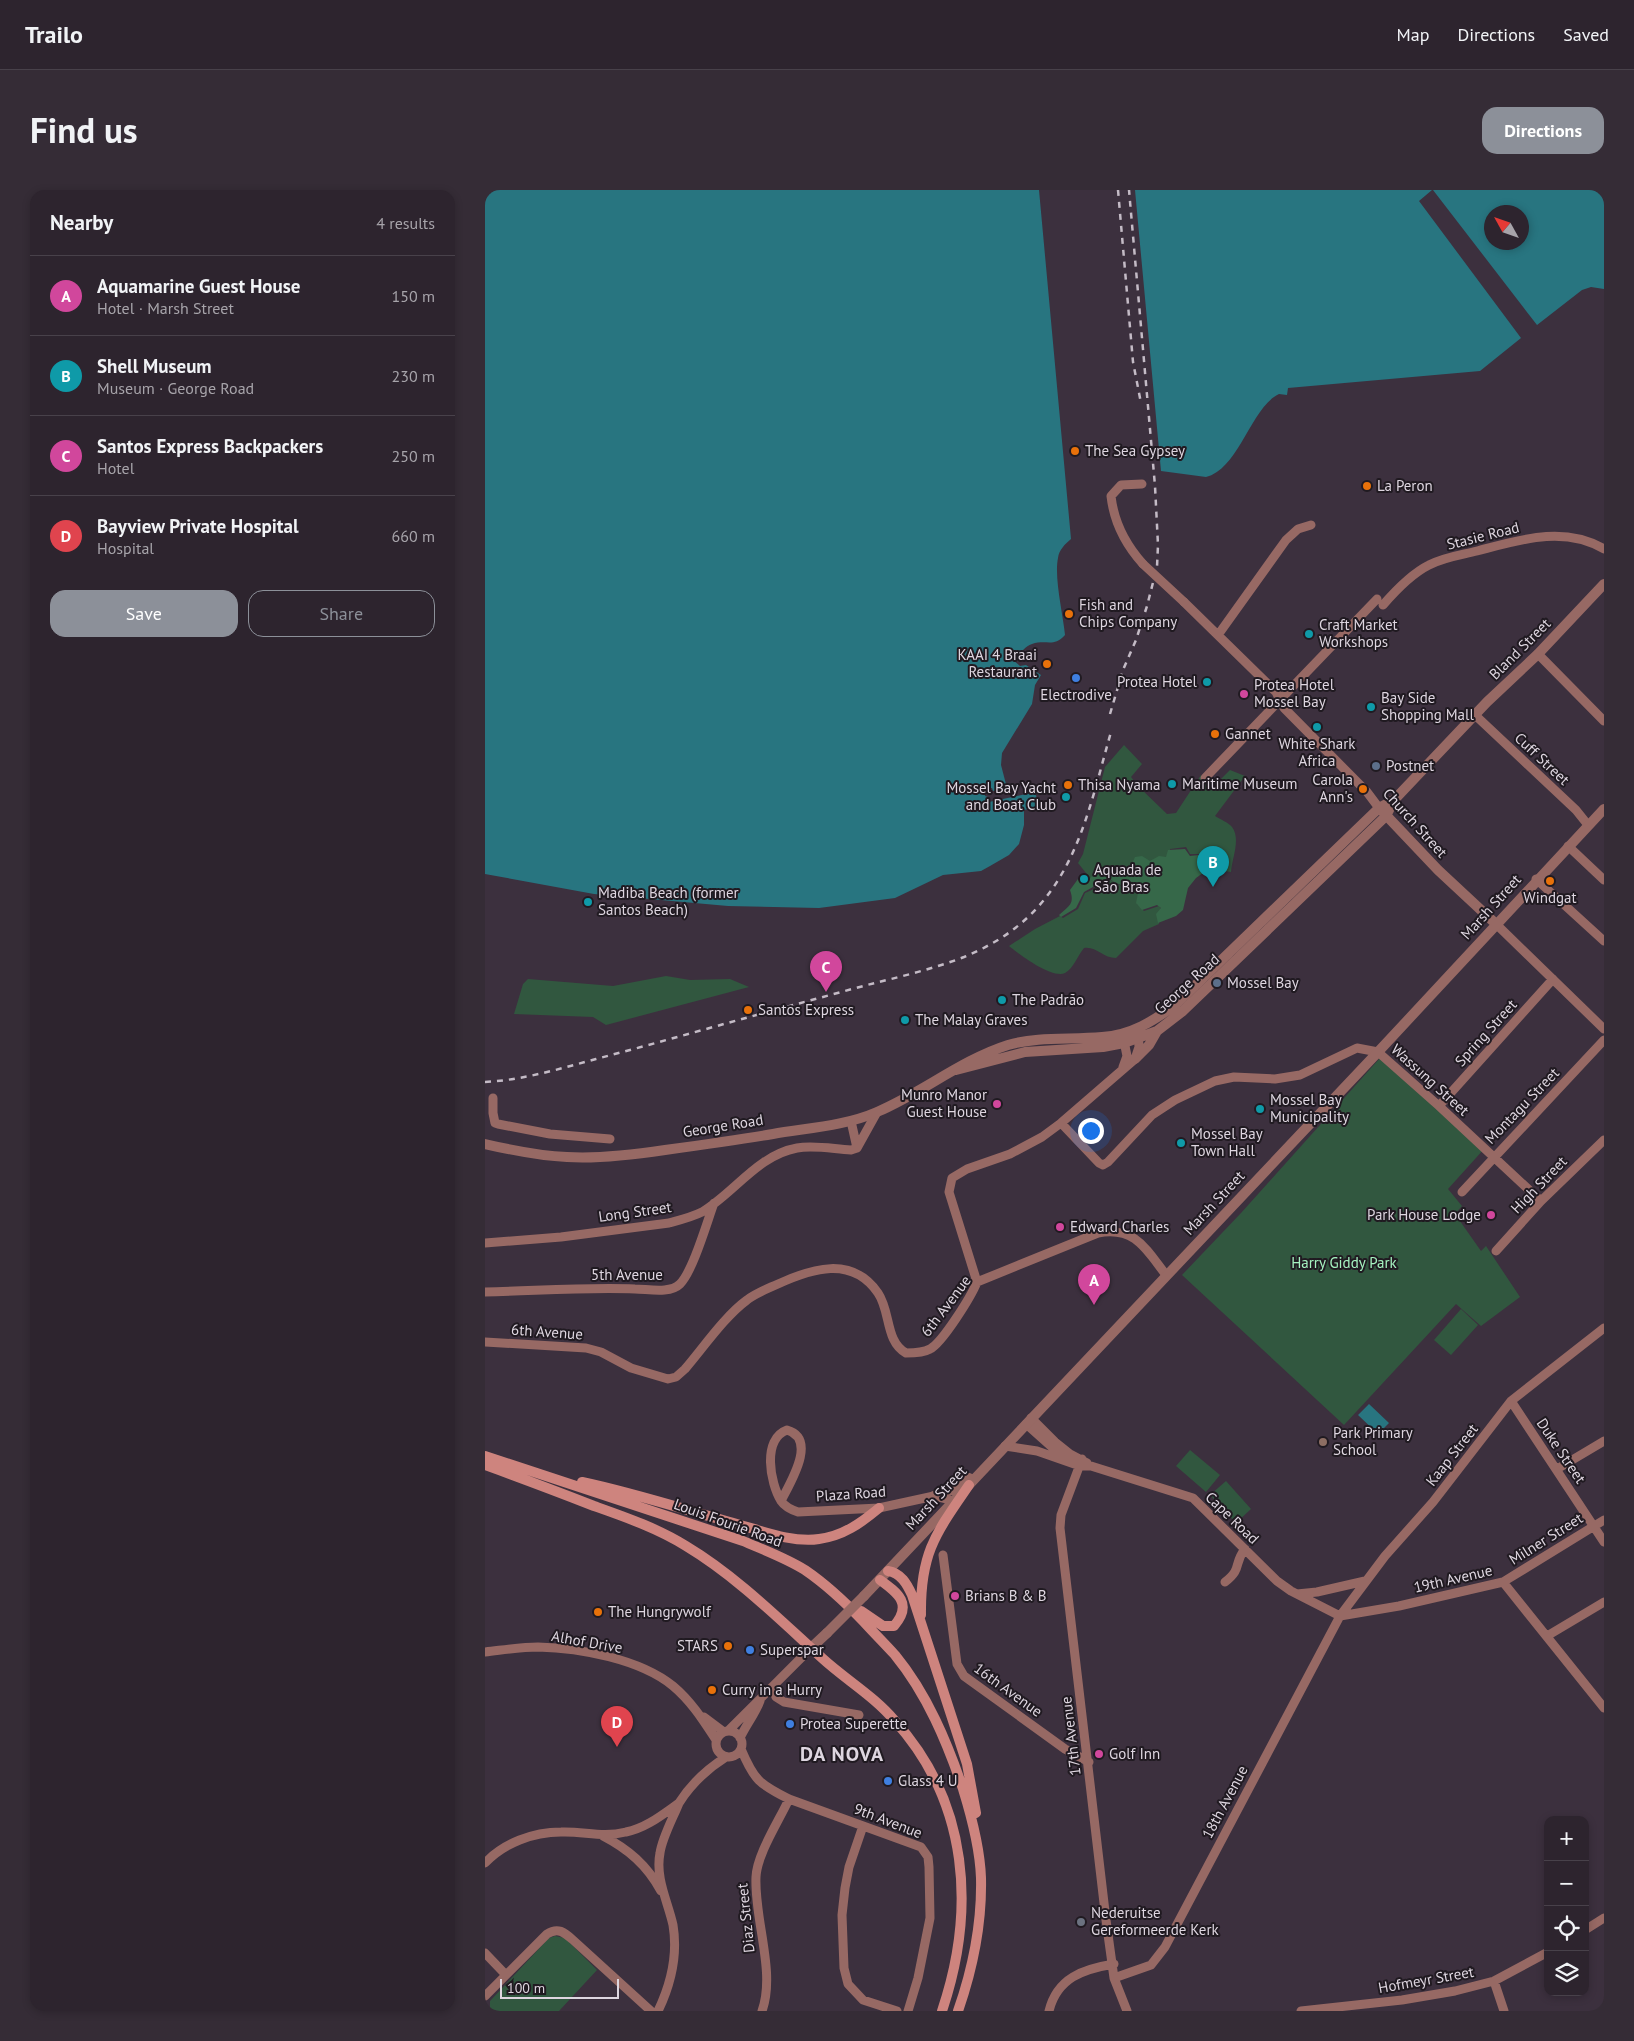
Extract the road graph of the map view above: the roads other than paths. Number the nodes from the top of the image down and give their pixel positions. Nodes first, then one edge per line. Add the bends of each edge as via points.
1 (1142, 484) dead end
2 (1311, 525) dead end
3 (1604, 549) edge
4 (1604, 584) edge
5 (1218, 635) junction
6 (1538, 654) junction
7 (1279, 700) junction
8 (1475, 715) junction
9 (1604, 721) edge
10 (1205, 778) dead end
11 (1604, 809) edge
12 (1383, 812) junction
13 (1588, 825) junction
14 (1568, 846) junction
15 (1537, 879) junction
16 (1604, 880) edge
17 (1496, 924) junction
18 (1601, 937) edge
19 (1553, 979) junction
20 (1604, 1029) edge
21 (1157, 1031) junction
22 (1138, 1034) junction
23 (1123, 1038) junction
24 (1604, 1040) edge
25 (1378, 1052) junction
26 (1135, 1059) junction
27 (1122, 1070) junction
28 (493, 1098) dead end
29 (1439, 1106) junction
30 (877, 1112) junction
31 (851, 1121) junction
32 (1061, 1123) junction
33 (610, 1139) dead end
34 (1603, 1143) edge
35 (485, 1144) edge
36 (857, 1148) junction
37 (1494, 1156) junction
38 (1461, 1192) dead end
39 (1541, 1201) junction
40 (714, 1202) junction
41 (485, 1243) edge
42 (1496, 1252) dead end
43 (1167, 1275) junction
44 (977, 1282) junction
45 (485, 1292) edge
46 (1604, 1328) edge
47 (485, 1342) edge
48 (1511, 1401) junction
49 (1028, 1421) junction
50 (1604, 1441) edge
51 (1005, 1446) junction
52 (485, 1456) edge
53 (993, 1459) junction
54 (1068, 1461) junction
55 (1081, 1463) junction
56 (485, 1465) edge
57 (1557, 1469) junction
58 (537, 1474) junction
59 (969, 1485) junction
60 (934, 1496) junction
61 (781, 1501) junction
62 (953, 1501) junction
63 (879, 1508) junction
64 (1604, 1520) edge
65 (1594, 1527) junction
66 (1604, 1542) edge
67 (1245, 1549) junction
68 (943, 1555) dead end
69 (888, 1571) junction
70 (880, 1580) junction
71 (1225, 1582) dead end
72 (1365, 1582) junction
73 (1503, 1582) junction
74 (1297, 1594) junction
75 (838, 1595) junction
76 (1604, 1602) edge
77 (1340, 1616) junction
78 (922, 1628) junction
79 (1547, 1636) junction
80 (812, 1648) junction
81 (485, 1652) edge
82 (773, 1688) junction
83 (760, 1701) junction
84 (1604, 1708) edge
85 (698, 1713) junction
86 (859, 1716) dead end
87 (726, 1731) junction
88 (741, 1738) junction
89 (716, 1744) junction
90 (741, 1749) junction
91 (729, 1757) junction
92 (1089, 1762) junction
93 (707, 1770) junction
94 (751, 1771) junction
95 (965, 1796) junction
96 (789, 1800) junction
97 (679, 1803) junction
98 (863, 1826) junction
99 (602, 1836) junction
100 (485, 1863) edge
101 (981, 1877) junction
102 (664, 1896) junction
103 (1604, 1918) edge
104 (1589, 1927) edge
105 (485, 1954) edge
106 (1544, 1954) edge
107 (1114, 1964) junction
108 (506, 1975) junction
109 (1114, 1978) junction
110 (1494, 1981) junction
111 (485, 1996) edge
112 (651, 2011) edge
113 (658, 2011) edge
114 (762, 2011) edge
115 (897, 2011) edge
116 (908, 2011) edge
117 (942, 2011) edge
118 (953, 2011) edge
119 (958, 2011) edge
120 (1049, 2011) edge
121 (1127, 2011) edge
122 (1301, 2011) edge
123 (1504, 2011) edge

1 - 5 street, Church Street, bridge via 1121,484 1111,496 1120,532 1143,564
2 - 5 street via 1299,529 1286,540
3 - 7 street, Stasie Road via 1580,538 1539,537 1428,565 1380,602
4 - 6 street, Bland Street
5 - 7 street, Church Street via 1276,692
6 - 8 street, Bland Street
6 - 9 street
7 - 10 street, Stasie Road
7 - 12 street, Church Street
8 - 12 street, Bland Street
8 - 13 street, Cuff Street
11 - 13 street, Marsh Street
12 - 17 street, Church Street via 1437,870
12 - 21 street, George Road via 1197,998
12 - 22 street, George Road via 1176,1004
13 - 14 street, Marsh Street
14 - 15 street, Marsh Street
14 - 16 street
15 - 17 street, Marsh Street
15 - 18 street
17 - 19 street, Church Street
17 - 25 street, Marsh Street
19 - 20 street, Church Street
19 - 29 street, Spring Street
21 - 22 street, George Road
21 - 26 street
22 - 23 street, George Road
22 - 26 street via 1139,1047
23 - 27 street via 1127,1056
23 - 30 street, George Road via 1054,1038 1022,1042 974,1058
24 - 37 street, Montagu Street
25 - 29 street, Wassung Street
25 - 32 street, Wassung Street via 1357,1048 1313,1070 1286,1078 1234,1077 1215,1082 1151,1115 1103,1165
25 - 43 street, Marsh Street
26 - 27 street
27 - 32 street
28 - 33 street via 493,1116 498,1124 550,1134
29 - 37 street, Wassung Street
30 - 31 street, George Road
30 - 36 street
31 - 35 street, George Road via 619,1157 567,1157
31 - 36 street
32 - 44 street via 1011,1154 951,1178 949,1192
34 - 39 street, High Street
36 - 40 street, Long Street via 797,1148 782,1153 763,1163
37 - 38 street, Montagu Street
37 - 39 street, Wassung Street
39 - 42 street, High Street
40 - 41 street, Long Street via 701,1212 669,1223
40 - 45 street, 5th Avenue via 692,1264 674,1288
43 - 44 street, 6th Avenue via 1131,1236 1112,1231 1098,1233
43 - 49 street, Marsh Street
44 - 47 street, 6th Avenue via 935,1346 921,1352 906,1353 894,1343 877,1292 860,1276 841,1269 804,1272 747,1300 676,1377 668,1379 631,1368 601,1352 585,1348
46 - 48 street, Kaap Street
48 - 57 street, Duke Street
48 - 72 street, Kaap Street via 1433,1502
49 - 51 street, Marsh Street
49 - 54 street, Cape Road
49 - 55 street, Cape Road
50 - 57 street
51 - 53 street, Marsh Street
51 - 54 street, Cape Road via 1037,1451
52 - 58 main road, Louis Fourie Road
53 - 59 street, Marsh Street
53 - 60 street via 954,1489
54 - 55 street, Cape Road
55 - 67 street, Cape Road via 1193,1498
55 - 92 street, 17th Avenue via 1060,1522
56 - 80 main road via 648,1526 685,1545 729,1577
57 - 65 street, Duke Street
58 - 63 main road via 601,1486 764,1532 805,1540 842,1533 857,1526
58 - 75 main road, Louis Fourie Road via 774,1554 804,1570
59 - 62 street, Marsh Street
59 - 78 main road via 935,1536 926,1557 921,1586
60 - 62 street, Plaza Road
60 - 63 street, Plaza Road
61 - 61 street via 771,1468 772,1451 775,1437 787,1430 796,1434 802,1448
61 - 63 street, Plaza Road via 798,1512
62 - 69 street, Marsh Street
64 - 65 street, Milner Street
65 - 66 street, Duke Street
65 - 73 street, Milner Street
67 - 71 street via 1235,1573
67 - 74 street, Cape Road via 1277,1581
68 - 92 street, 16th Avenue via 959,1671 1058,1744
69 - 70 street, Marsh Street
69 - 78 main road via 906,1583
70 - 75 main road via 903,1603 902,1617 894,1626 872,1621
70 - 80 street, Marsh Street, bridge
72 - 74 street
72 - 77 street, Kaap Street
73 - 77 street, 19th Avenue
73 - 79 street, 19th Avenue
74 - 77 street, Cape Road
75 - 95 main road, Louis Fourie Road via 895,1656 917,1686 951,1755
76 - 79 street
77 - 109 street, 18th Avenue via 1165,1947 1151,1965
78 - 101 main road via 967,1764 980,1833
79 - 84 street, 19th Avenue
80 - 82 street, Marsh Street
80 - 117 main road via 884,1708 907,1735 935,1779 948,1812 956,1840 963,1897 961,1935
81 - 85 street, Alhof Drive via 539,1648 591,1653 628,1663 671,1686
82 - 83 street, Marsh Street
82 - 86 street via 776,1697 784,1702
83 - 87 street, Marsh Street
83 - 88 street, Marsh Street
85 - 87 street, Alhof Drive
85 - 89 street, Alhof Drive
87 - 88 street via 735,1732
87 - 89 street
88 - 90 street
89 - 91 street via 719,1754
89 - 93 street
90 - 91 street
90 - 94 street, 9th Avenue
91 - 93 street
91 - 94 street, 9th Avenue
92 - 107 street, 17th Avenue via 1106,1920
93 - 97 street
94 - 96 street, 9th Avenue via 760,1783
95 - 101 main road, Louis Fourie Road via 977,1841
95 - 118 main road, Louis Fourie Road via 974,1841 976,1904 969,1958
96 - 98 street, 9th Avenue
96 - 114 street, Diaz Street via 765,1847 756,1876 767,1989
97 - 99 street via 635,1830
97 - 102 street via 659,1854
98 - 115 street via 845,1888 842,1915 844,1968 848,1984 863,2000
98 - 116 street, 9th Avenue via 921,1847 928,1857 930,1918
99 - 100 street via 542,1833 505,1847
99 - 102 street via 623,1846 639,1860
101 - 119 main road, Louis Fourie Road via 978,1932 967,1986
102 - 113 street via 673,1925 675,1947 673,1970
103 - 104 street
105 - 108 street
106 - 110 street, Hofmeyr Street
107 - 109 street, 17th Avenue
107 - 120 street via 1072,1976 1054,1997
108 - 111 street
108 - 112 street via 547,1934 563,1932
109 - 121 street, 17th Avenue
110 - 122 street, Hofmeyr Street via 1446,1993
110 - 123 street

